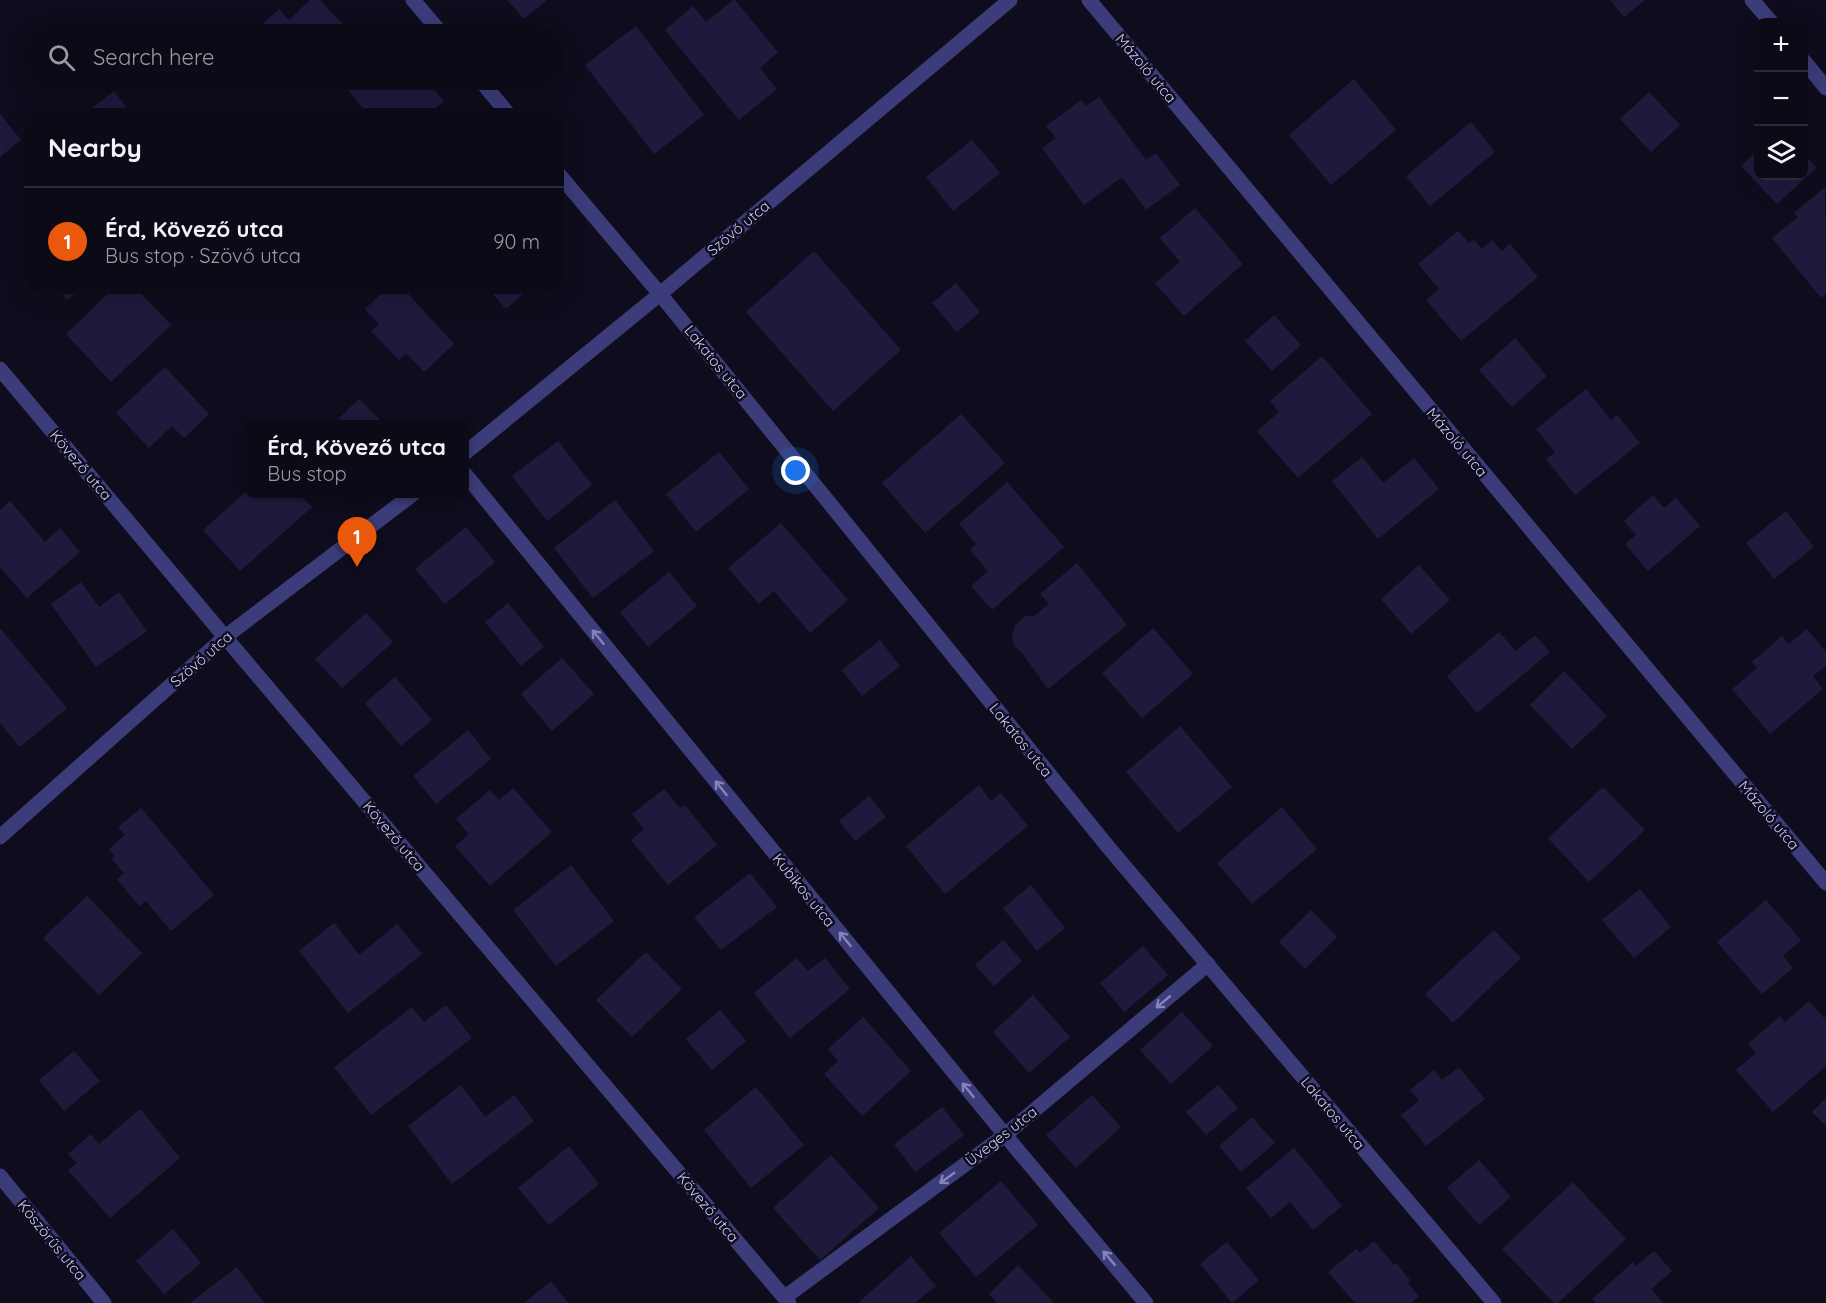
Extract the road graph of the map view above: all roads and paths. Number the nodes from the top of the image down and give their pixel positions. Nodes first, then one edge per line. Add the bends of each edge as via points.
1 (413, 0) edge
2 (1010, 0) edge
3 (1089, 0) edge
4 (1752, 0) edge
5 (1768, 18) edge
6 (433, 24) edge
7 (1808, 68) edge
8 (1826, 88) edge
9 (488, 90) edge
10 (503, 108) edge
11 (564, 180) edge
12 (660, 294) junction
13 (0, 369) edge
14 (469, 450) edge
15 (469, 479) edge
16 (408, 498) edge
17 (225, 637) junction
18 (0, 837) edge
19 (1826, 883) edge
20 (1208, 964) junction
21 (1005, 1135) junction
22 (0, 1176) edge
23 (787, 1300) edge
24 (104, 1303) edge
25 (1146, 1303) edge
26 (1494, 1303) edge

1 - 6 street
2 - 12 street, Szövő utca
3 - 19 street, Mázoló utca
4 - 5 street
7 - 8 street
9 - 10 street
11 - 12 street, Lakatos utca
12 - 14 street, Szövő utca
12 - 20 street, Lakatos utca via 1109,848
13 - 17 street, Kövező utca
21 -> 15 street, Kubikos utca
16 - 17 street, Szövő utca
17 - 18 street, Szövő utca
17 - 23 street, Kövező utca
20 -> 21 street, Üveges utca
20 - 26 street, Lakatos utca
21 -> 23 street, Üveges utca
25 -> 21 street, Kubikos utca
22 - 24 street, Köszörűs utca

